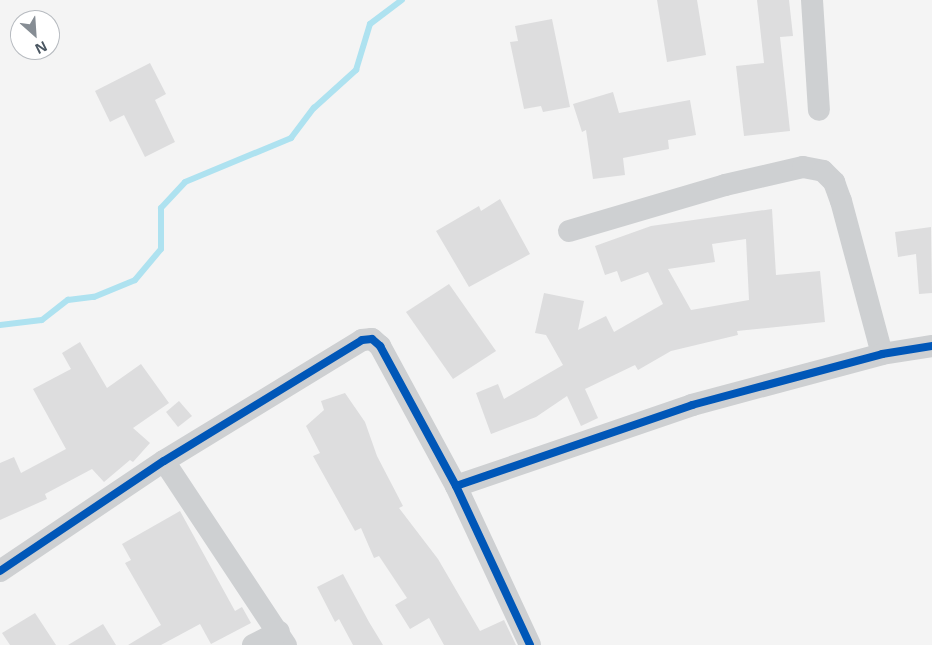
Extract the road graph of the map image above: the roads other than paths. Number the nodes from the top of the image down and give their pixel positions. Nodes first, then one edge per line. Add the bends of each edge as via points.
1 (812, 0) edge
2 (819, 110) dead end
3 (568, 231) dead end
4 (932, 346) edge
5 (882, 354) junction
6 (164, 461) junction
7 (456, 486) junction
8 (0, 571) edge
9 (282, 639) edge
10 (253, 645) edge
11 (530, 645) edge

1 - 2 street
3 - 5 street via 725,185 803,167 823,171 834,182 841,201
4 - 5 street
5 - 7 street via 692,405
6 - 7 street via 362,340 372,339 380,346
6 - 8 street
6 - 9 street
7 - 11 street
9 - 10 street

